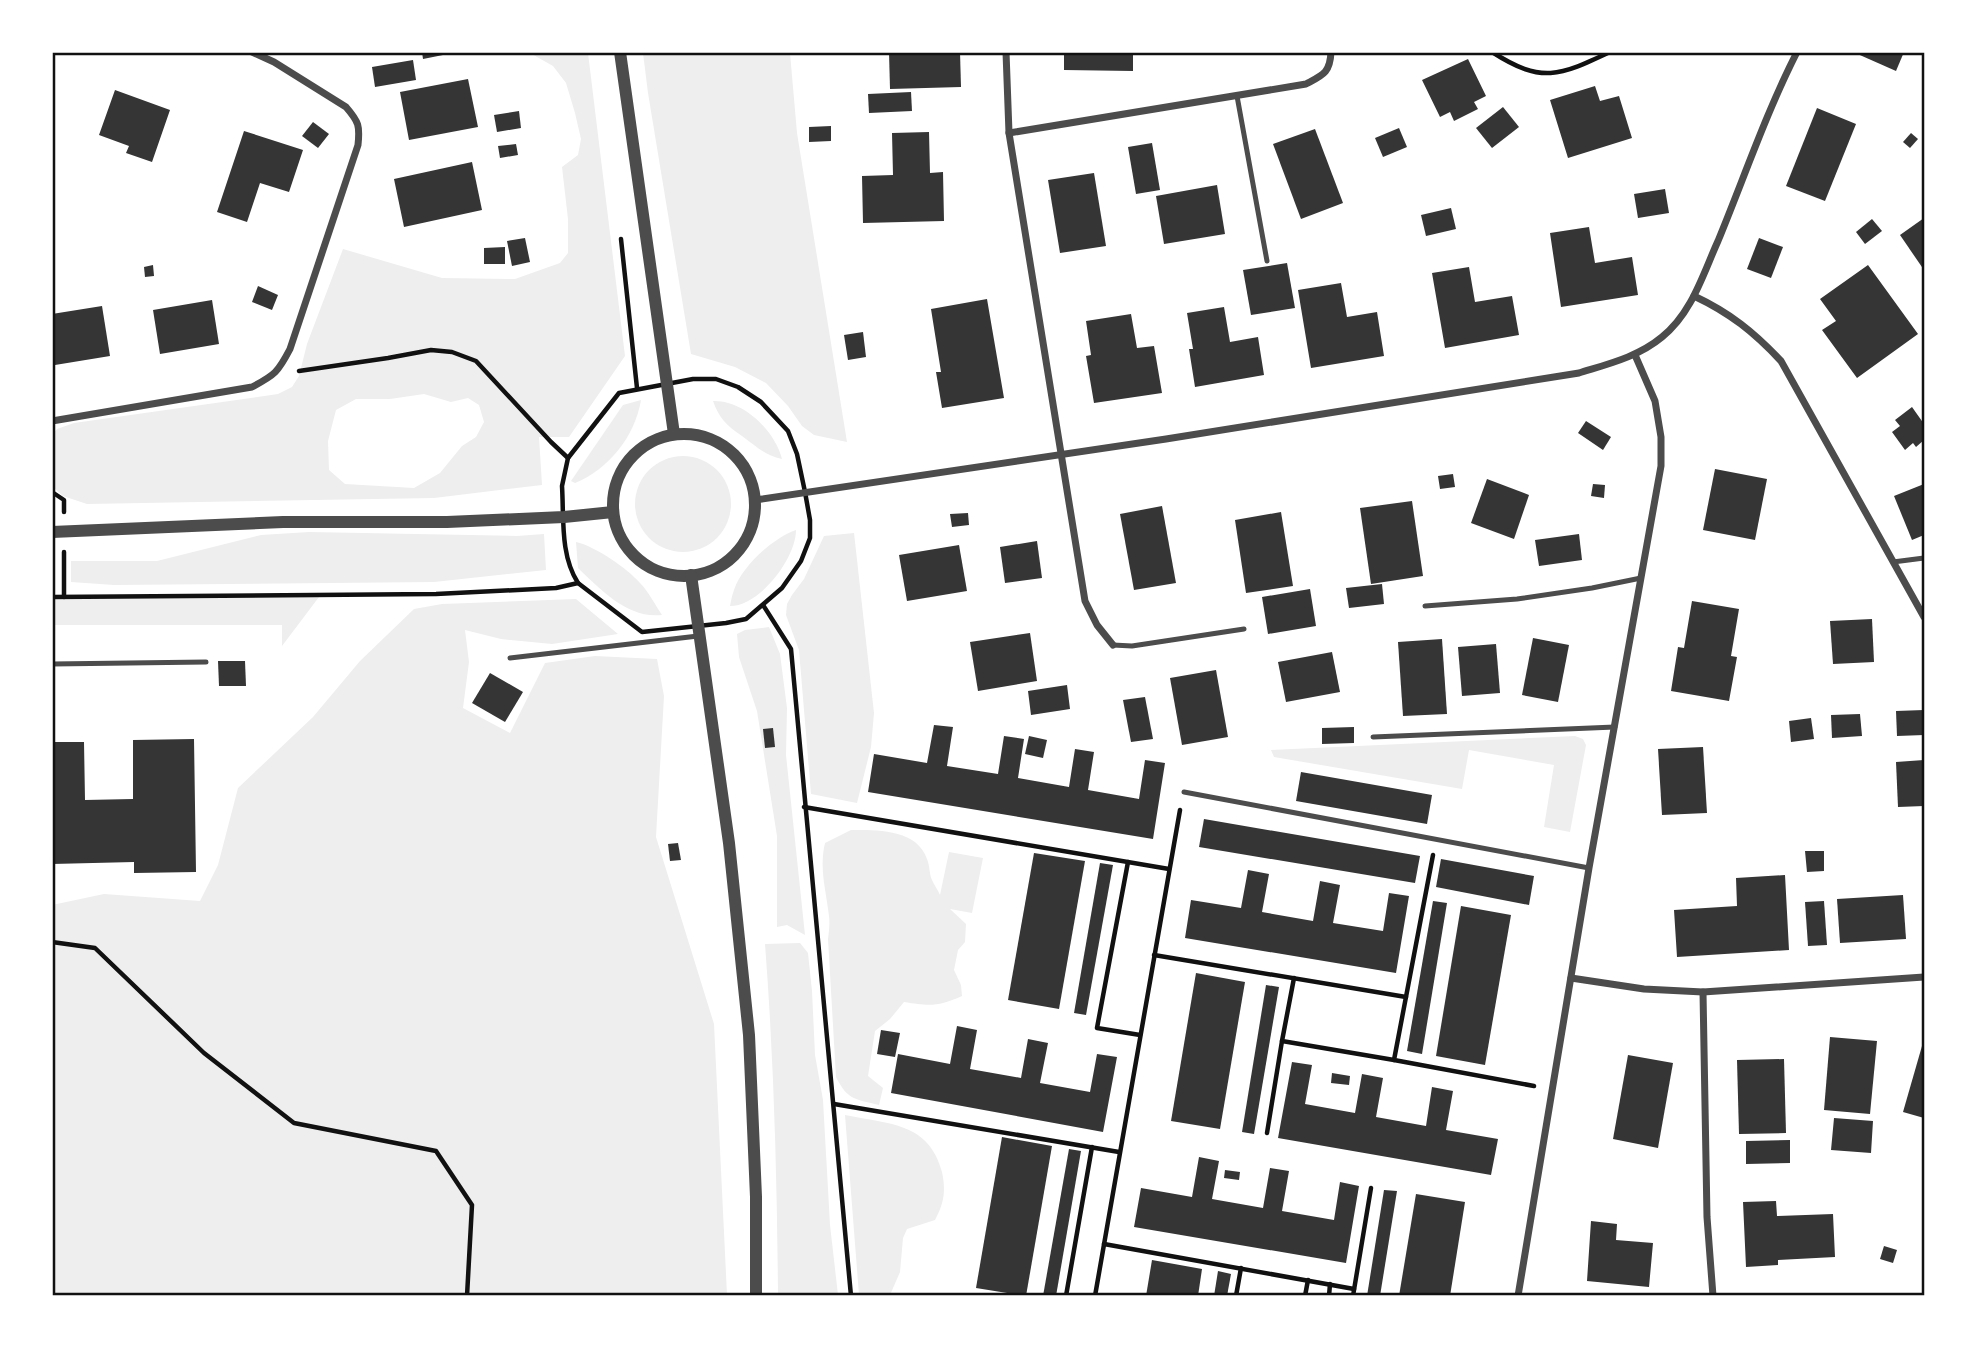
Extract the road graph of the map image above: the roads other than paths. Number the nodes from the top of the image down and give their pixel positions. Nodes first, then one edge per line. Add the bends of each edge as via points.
1 (252, 52) edge
2 (621, 52) edge
3 (1006, 52) edge
4 (1331, 52) edge
5 (1797, 52) edge
6 (1237, 96) junction
7 (1009, 133) junction
8 (1266, 261) dead end
9 (1694, 296) junction
10 (1635, 355) junction
11 (52, 421) edge
12 (674, 434) junction
13 (1062, 454) junction
14 (755, 500) junction
15 (613, 512) junction
16 (52, 532) edge
17 (1924, 558) edge
18 (1893, 562) junction
19 (691, 575) junction
20 (1641, 578) junction
21 (1425, 606) dead end
22 (1924, 617) edge
23 (1244, 629) dead end
24 (699, 636) junction
25 (1113, 645) joint
26 (510, 658) dead end
27 (206, 662) dead end
28 (52, 664) edge
29 (1615, 727) junction
30 (1373, 737) dead end
31 (1184, 792) road end
32 (1589, 868) junction
33 (1924, 977) edge
34 (1571, 978) junction
35 (1703, 992) junction
36 (756, 1296) edge
37 (1518, 1296) edge
38 (1713, 1296) edge

1 - 11 street via 346,107 360,128 290,349 279,370 252,387
2 - 12 street
3 - 7 street
4 - 6 street via 1324,75 1306,84
5 - 9 street
6 - 7 street
6 - 8 lane
7 - 13 street
9 - 10 street via 1680,319
9 - 18 street via 1736,319 1781,361
10 - 13 street via 1579,373
10 - 20 street via 1655,401 1661,437 1661,466
12 - 14 street via 707,437 729,449 745,468
12 - 15 street via 640,448 624,466 615,488
13 - 14 street
13 - 25 street via 1086,601
14 - 19 street via 752,527 738,551 718,567
15 - 16 street via 447,522 283,522
15 - 19 street via 620,536 644,564 667,573
17 - 18 lane
18 - 22 street
19 - 24 street
20 - 21 lane via 1517,599
20 - 29 street
23 - 25 lane
24 - 26 lane
24 - 36 street via 729,843 749,1035
27 - 28 lane
29 - 30 lane
29 - 32 street
31 - 32 lane
32 - 34 street
33 - 35 street
34 - 35 street
34 - 37 street
35 - 38 street

